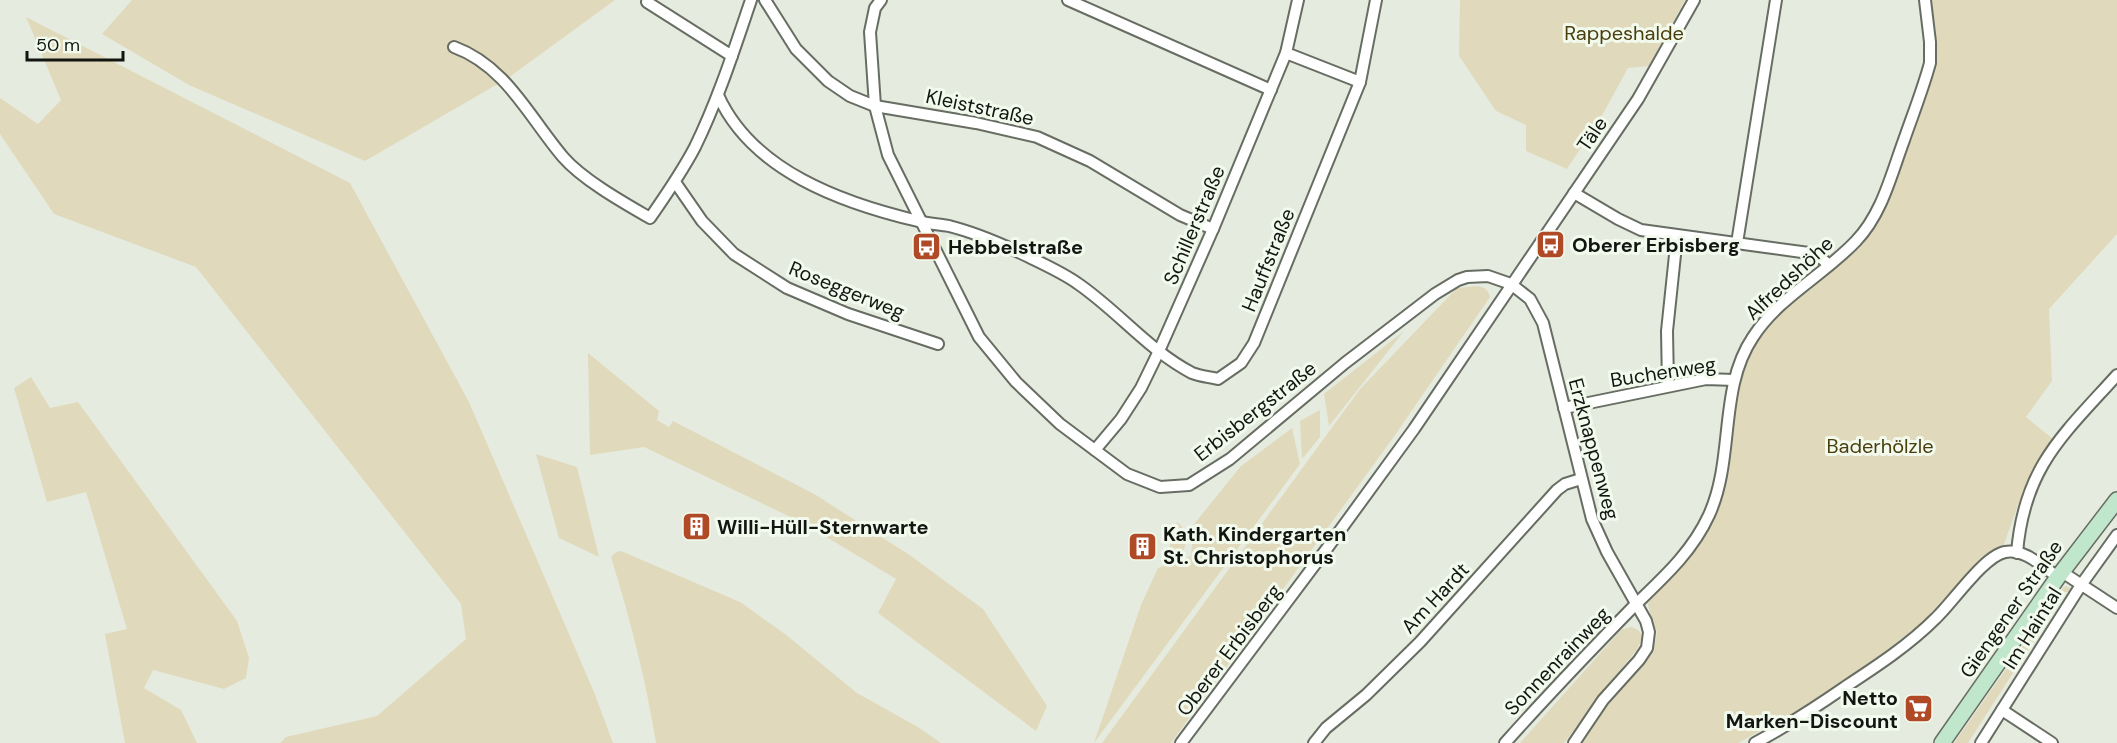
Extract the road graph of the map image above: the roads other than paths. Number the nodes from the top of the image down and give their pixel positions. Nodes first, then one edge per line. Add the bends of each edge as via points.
1 (752, 0) edge
2 (765, 0) edge
3 (881, 0) edge
4 (1068, 0) edge
5 (1298, 0) edge
6 (1376, 0) edge
7 (1694, 0) edge
8 (1776, 0) edge
9 (1925, 0) edge
10 (647, 2) dead end
11 (454, 47) dead end
12 (1286, 53) junction
13 (732, 57) junction
14 (1360, 82) junction
15 (1271, 90) junction
16 (718, 95) junction
17 (875, 106) junction
18 (675, 182) junction
19 (1574, 192) junction
20 (920, 222) junction
21 (1213, 229) junction
22 (1677, 236) junction
23 (1737, 243) junction
24 (1829, 265) junction
25 (1511, 284) junction
26 (938, 344) dead end
27 (1159, 351) junction
28 (2117, 375) edge
29 (1734, 380) junction
30 (1668, 386) junction
31 (1564, 408) junction
32 (1095, 450) junction
33 (1581, 479) junction
34 (2117, 500) edge
35 (2117, 535) edge
36 (2017, 553) junction
37 (2060, 575) junction
38 (2080, 585) junction
39 (1636, 604) junction
40 (2117, 608) edge
41 (2002, 710) junction
42 (1181, 743) edge
43 (1314, 743) edge
44 (1504, 743) edge
45 (1574, 743) edge
46 (1755, 743) edge
47 (1942, 743) edge
48 (1980, 743) edge
49 (2052, 743) edge

1 - 13 street
2 - 17 street, Kleiststraße via 796,49 828,81
3 - 17 street, Erbisbergstraße via 875,8 870,32
4 - 15 street
5 - 12 street, Schillerstraße
6 - 14 street, Hauffstraße
7 - 19 street, Täle via 1638,99
8 - 23 street
9 - 24 street, Alfredshöhe via 1930,63 1882,200 1864,232
10 - 13 street
11 - 18 street via 479,58 501,77 565,159 618,200 650,218
12 - 14 street
12 - 15 street, Schillerstraße
13 - 16 street
14 - 27 street, Hauffstraße via 1254,343 1241,363 1218,379 1193,374
15 - 21 street, Schillerstraße
16 - 18 street
16 - 20 street via 740,130 775,164 845,198
17 - 20 street, Erbisbergstraße via 888,155
17 - 21 street, Kleiststraße via 1037,137 1090,161 1180,215
18 - 26 street, Roseggerweg via 702,221 734,254 787,288 848,314
19 - 22 street via 1641,230
19 - 25 street, Täle
20 - 27 street via 949,226 1029,257 1077,283
20 - 32 street, Erbisbergstraße via 979,337 1016,382 1060,424
21 - 27 street, Schillerstraße
22 - 23 street
22 - 30 street via 1667,331
23 - 24 street via 1809,253
24 - 29 street, Alfredshöhe via 1762,325 1746,348
25 - 31 street, Erzknappenweg via 1540,313
25 - 32 street, Erbisbergstraße via 1479,276 1449,285 1345,363 1230,459 1189,485 1160,487 1127,474
25 - 42 street, Oberer Erbisberg via 1395,457
27 - 32 street, Schillerstraße via 1122,419
28 - 36 street via 2043,461 2023,510
29 - 30 street, Buchenweg via 1706,379
29 - 39 street, Alfredshöhe via 1723,469 1709,514 1685,555
30 - 31 street, Buchenweg
31 - 33 street, Erzknappenweg
33 - 39 street, Erzknappenweg via 1597,531
33 - 43 street, Am Hardt via 1557,490 1420,642
34 - 37 main road, Giengener Straße
35 - 38 street, Im Haintal
36 - 37 street
36 - 46 street via 2004,552 1992,558 1913,639 1810,711
37 - 38 street
37 - 47 main road, Giengener Straße
38 - 40 street
38 - 41 street, Im Haintal
39 - 44 street, Sonnenrainweg
39 - 45 street, Erzknappenweg via 1648,627 1647,648 1603,700
41 - 48 street, Im Haintal
41 - 49 street

